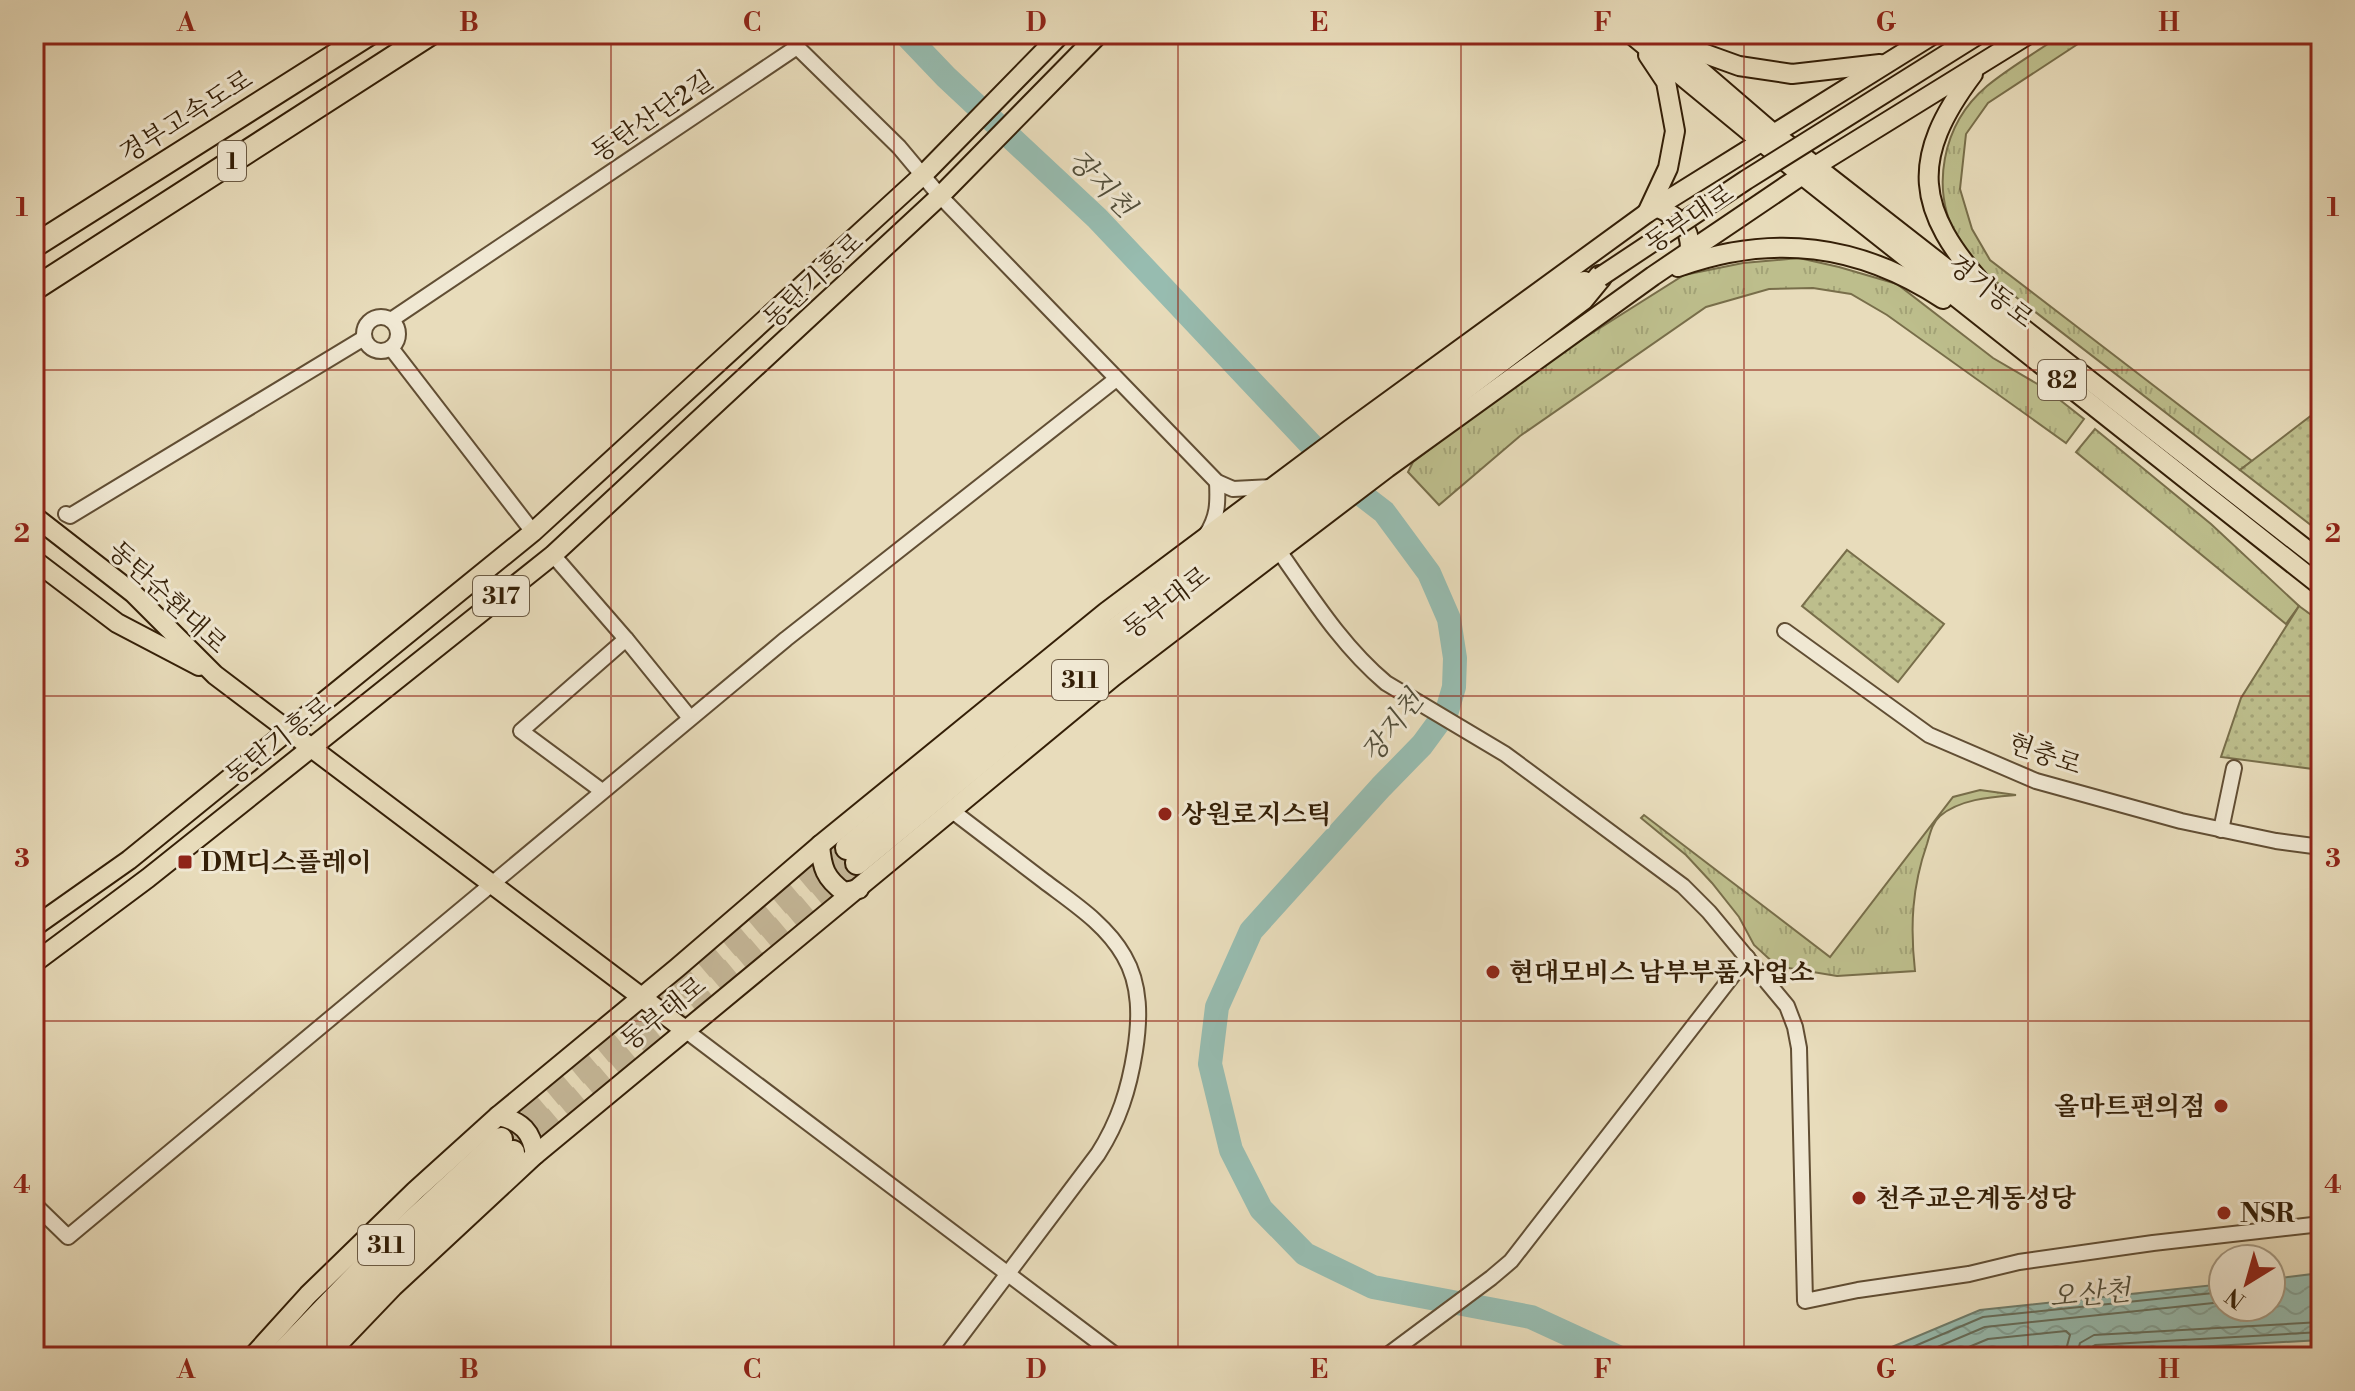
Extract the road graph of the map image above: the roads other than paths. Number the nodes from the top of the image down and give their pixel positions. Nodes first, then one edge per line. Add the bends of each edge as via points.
1 (44, 34) edge
2 (369, 34) edge
3 (430, 34) edge
4 (1061, 34) edge
5 (1099, 34) edge
6 (1934, 34) edge
7 (1979, 34) edge
8 (2029, 34) edge
9 (1661, 36) edge
10 (1634, 37) edge
11 (34, 40) edge
12 (1892, 61) junction
13 (1980, 64) junction
14 (1924, 99) junction
15 (1768, 138) junction
16 (1809, 170) junction
17 (923, 175) junction
18 (940, 196) junction
19 (1652, 210) junction
20 (34, 246) edge
21 (1690, 251) junction
22 (1653, 276) junction
23 (1600, 277) joint
24 (34, 289) edge
25 (391, 320) junction
26 (2020, 325) junction
27 (364, 338) junction
28 (391, 348) junction
29 (2058, 378) junction
30 (1115, 380) junction
31 (1368, 449) junction
32 (1217, 482) junction
33 (1298, 495) junction
34 (66, 514) dead end
35 (34, 516) edge
36 (533, 532) junction
37 (1201, 542) junction
38 (1279, 551) junction
39 (553, 555) junction
40 (34, 560) edge
41 (2321, 561) edge
42 (2321, 586) edge
43 (1785, 631) dead end
44 (626, 639) junction
45 (215, 675) junction
46 (690, 718) junction
47 (287, 730) junction
48 (310, 747) junction
49 (2234, 768) dead end
50 (602, 791) junction
51 (951, 810) junction
52 (2221, 830) junction
53 (820, 845) junction
54 (2321, 847) edge
55 (852, 855) tunnel mouth
56 (492, 882) junction
57 (859, 889) junction
58 (34, 927) edge
59 (1747, 957) junction
60 (34, 963) edge
61 (642, 997) junction
62 (685, 1030) junction
63 (512, 1141) junction
64 (34, 1204) edge
65 (2321, 1224) edge
66 (1007, 1274) junction
67 (1389, 1354) edge
68 (252, 1357) edge
69 (278, 1357) edge
70 (303, 1357) edge
71 (326, 1357) edge
72 (945, 1357) edge
73 (1118, 1357) edge

1 - 11 street
2 - 20 highway, 경부고속도로 / 1
3 - 24 highway, 1
4 - 17 main road, 동탄기흥로 / 317
5 - 18 main road, 동탄기흥로 / 317
6 - 12 main road, 동부대로
7 - 23 main road, 동부대로, bridge
8 - 13 main road, 동부대로
9 - 12 main road via 1739,66 1792,74
9 - 15 main road, 경기동로 / 82
10 - 15 main road, 경기동로 / 82
10 - 19 main road via 1666,82 1675,131
12 - 14 main road via 1900,80
12 - 15 main road, 동부대로
13 - 14 main road, 동부대로
13 - 26 main road via 1941,120 1930,154 1929,192 1935,216 1967,267
14 - 16 main road, 동부대로
15 - 16 main road, 경기동로 / 82
15 - 19 main road, 동부대로
16 - 21 main road, 동부대로
16 - 26 main road, 경기동로 / 82
16 - 29 main road, 경기동로 / 82
17 - 18 street, 동탄산단2길
17 - 25 street, 동탄산단2길 via 797,47
17 - 36 main road, 동탄기흥로 / 317
18 - 30 street, 동탄산단2길
18 - 39 main road, 동탄기흥로 / 317
19 - 21 main road via 1679,219
19 - 31 main road, 동부대로
21 - 22 main road, 동부대로
22 - 29 main road via 1700,259 1764,248 1854,256 1904,275
22 - 31 main road, 동부대로
23 - 31 highway, 동부대로 / 311 via 1582,299
25 - 27 street via 371,320
25 - 28 street via 398,332
26 - 41 main road, 경기동로 / 82
27 - 28 street via 374,350
27 - 34 street
28 - 36 street
29 - 42 main road, 경기동로 / 82
30 - 32 street, 동탄산단2길
30 - 46 street
31 - 33 highway, 동부대로 / 311
31 - 33 main road, 동부대로
32 - 33 street via 1233,489
32 - 37 street via 1215,522
33 - 37 main road, 동부대로
33 - 38 main road, 동부대로
33 - 55 highway, 동부대로 / 311 via 1076,683
35 - 45 main road, 동탄순환대로 via 133,593
36 - 47 main road, 동탄기흥로 / 317
37 - 53 main road, 동부대로 via 1106,612
38 - 51 main road, 동부대로
38 - 59 street via 1339,636 1386,683 1476,736 1683,886
39 - 44 street
39 - 48 main road, 동탄기흥로 / 317
40 - 45 main road, 동탄순환대로 via 117,623
43 - 52 street, 현충로 via 1929,735 2036,781
44 - 46 street
44 - 50 street via 521,731
45 - 47 main road
46 - 50 street
47 - 48 main road
47 - 58 main road, 동탄기흥로 / 317 via 129,860
48 - 56 main road
48 - 60 main road, 동탄기흥로 / 317
49 - 52 street
50 - 56 street
51 - 57 main road, 동부대로
51 - 66 street via 1111,937 1126,957 1138,1000 1131,1079 1113,1131
52 - 54 street, 현충로
53 - 57 main road via 829,881 844,892
53 - 61 main road, 동부대로
56 - 61 main road
56 - 64 street via 68,1237
57 - 62 main road, 동부대로
59 - 65 street via 1787,1006 1799,1048 1805,1301 2019,1262
59 - 67 street via 1511,1261
61 - 62 main road
61 - 63 main road, 동부대로
62 - 63 main road, 동부대로
62 - 66 street
63 - 68 main road, 동부대로 via 415,1191
63 - 69 highway, 동부대로 / 311 via 381,1250
63 - 70 highway, 동부대로 / 311
63 - 71 main road, 동부대로 via 393,1287
66 - 72 street
66 - 73 street

